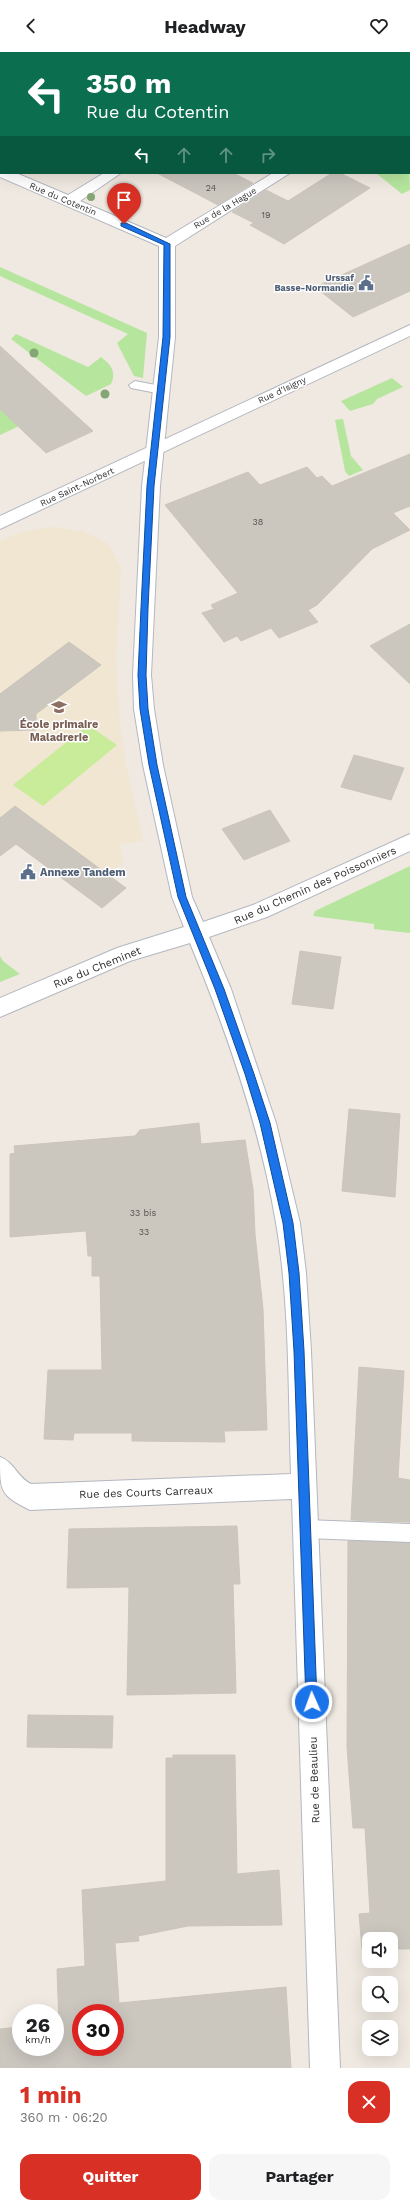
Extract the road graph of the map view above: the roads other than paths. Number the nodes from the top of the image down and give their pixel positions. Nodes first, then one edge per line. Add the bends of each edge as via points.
1 (6, 174) edge
2 (112, 174) edge
3 (281, 174) edge
4 (69, 201) junction
5 (167, 244) junction
6 (410, 330) edge
7 (135, 386) dead end
8 (162, 390) junction
9 (155, 450) junction
10 (0, 523) edge
11 (410, 842) edge
12 (197, 932) junction
13 (0, 1008) edge
14 (0, 1469) edge
15 (304, 1486) junction
16 (306, 1530) junction
17 (410, 1533) edge
18 (325, 2068) edge

1 - 4 street, Rue du Cotentin
2 - 4 street
3 - 5 street, Rue de la Hague
4 - 5 street, Rue du Cotentin
5 - 8 street, Rue de Beaulieu via 167,337
6 - 9 street, Rue d'Isigny
7 - 8 lane
8 - 9 street, Rue de Beaulieu
9 - 10 street, Rue Saint-Norbert
9 - 12 street, Rue de Beaulieu via 144,608 144,702 153,765 179,885
11 - 12 street, Rue du Chemin des Poissonniers via 260,911
12 - 13 street, Rue du Cheminet via 124,954
12 - 15 street, Rue de Beaulieu via 220,989 261,1109 288,1223 299,1351
14 - 15 street, Rue des Courts Carreaux via 14,1489 30,1497
15 - 16 street, Rue de Beaulieu
16 - 17 lane
16 - 18 street, Rue de Beaulieu

